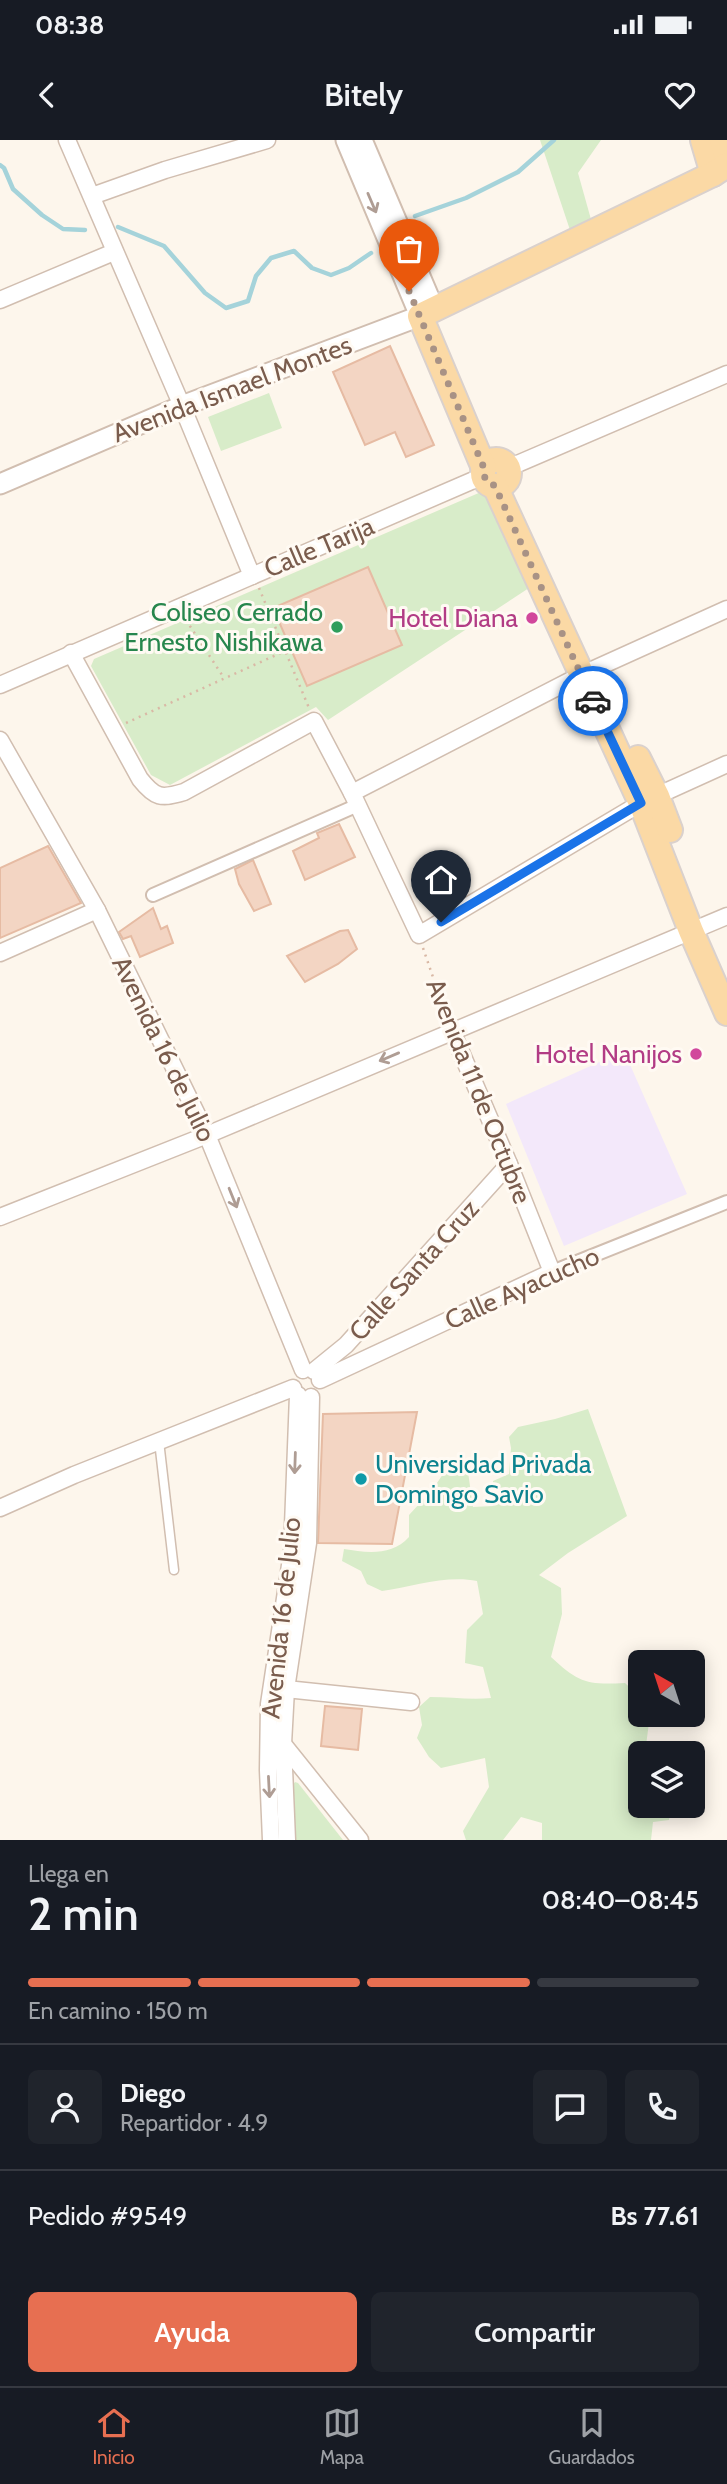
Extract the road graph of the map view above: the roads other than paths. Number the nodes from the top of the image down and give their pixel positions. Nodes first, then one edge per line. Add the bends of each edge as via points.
1 (67, 140) edge
2 (267, 140) edge
3 (346, 140) edge
4 (362, 140) edge
5 (703, 140) edge
6 (722, 140) edge
7 (723, 170) edge
8 (92, 197) junction
9 (114, 252) junction
10 (0, 300) edge
11 (427, 313) junction
12 (727, 374) edge
13 (182, 406) junction
14 (496, 474) junction
15 (0, 484) edge
16 (251, 576) junction
17 (727, 610) edge
18 (71, 653) junction
19 (588, 672) junction
20 (0, 685) edge
21 (0, 740) edge
22 (727, 764) edge
23 (355, 799) junction
24 (649, 799) junction
25 (153, 895) dead end
26 (97, 911) junction
27 (708, 924) edge
28 (0, 953) edge
29 (727, 978) edge
30 (727, 1013) edge
31 (452, 1031) junction
32 (207, 1135) junction
33 (509, 1164) junction
34 (727, 1202) edge
35 (0, 1217) edge
36 (552, 1272) junction
37 (312, 1373) junction
38 (301, 1393) junction
39 (159, 1441) junction
40 (0, 1508) edge
41 (174, 1570) dead end
42 (286, 1689) junction
43 (411, 1702) dead end
44 (276, 1740) junction
45 (271, 1840) edge
46 (287, 1840) edge
47 (360, 1840) edge

1 - 8 street
2 - 8 street
3 -> 11 street
4 - 11 street
5 - 7 main road
6 - 7 main road
7 - 11 main road, Avenida Ismael Montes
8 - 9 street
9 - 10 street
9 - 13 street
11 - 13 street, Avenida Ismael Montes
11 - 14 main road
12 - 14 street, Calle Tarija
13 - 15 street, Avenida Ismael Montes
13 - 16 street
14 - 16 street, Calle Tarija
14 - 19 main road
16 - 18 street, Calle Tarija
17 - 19 street
18 - 20 street, Calle Tarija
18 - 23 street via 151,793 166,797 184,792 314,720
19 - 23 street
19 - 24 main road
21 - 26 street, Avenida 16 de Julio
22 - 24 street
23 - 24 street via 419,935
23 - 25 street
24 - 27 main road
26 - 28 street
26 - 32 street, Avenida 16 de Julio
27 - 29 main road
27 - 30 main road
27 - 31 street
31 -> 32 street
31 - 33 street, Avenida 11 de Octubre
32 - 35 street
32 -> 37 street, Avenida 16 de Julio
33 - 36 street, Avenida 11 de Octubre
33 - 37 street, Calle Santa Cruz via 346,1345
34 - 36 street, Calle Ayacucho
36 - 37 street, Calle Ayacucho
37 - 38 street via 295,1375
37 - 38 street via 318,1392
38 - 39 street
38 - 42 street, Avenida 16 de Julio via 308,1543
38 -> 44 street, Avenida 16 de Julio via 292,1552 269,1704
39 - 40 street
39 - 41 lane
42 - 43 street
42 - 44 street, Avenida 16 de Julio
44 -> 45 street, Avenida 16 de Julio
44 - 46 street, Avenida 16 de Julio
44 - 47 street

